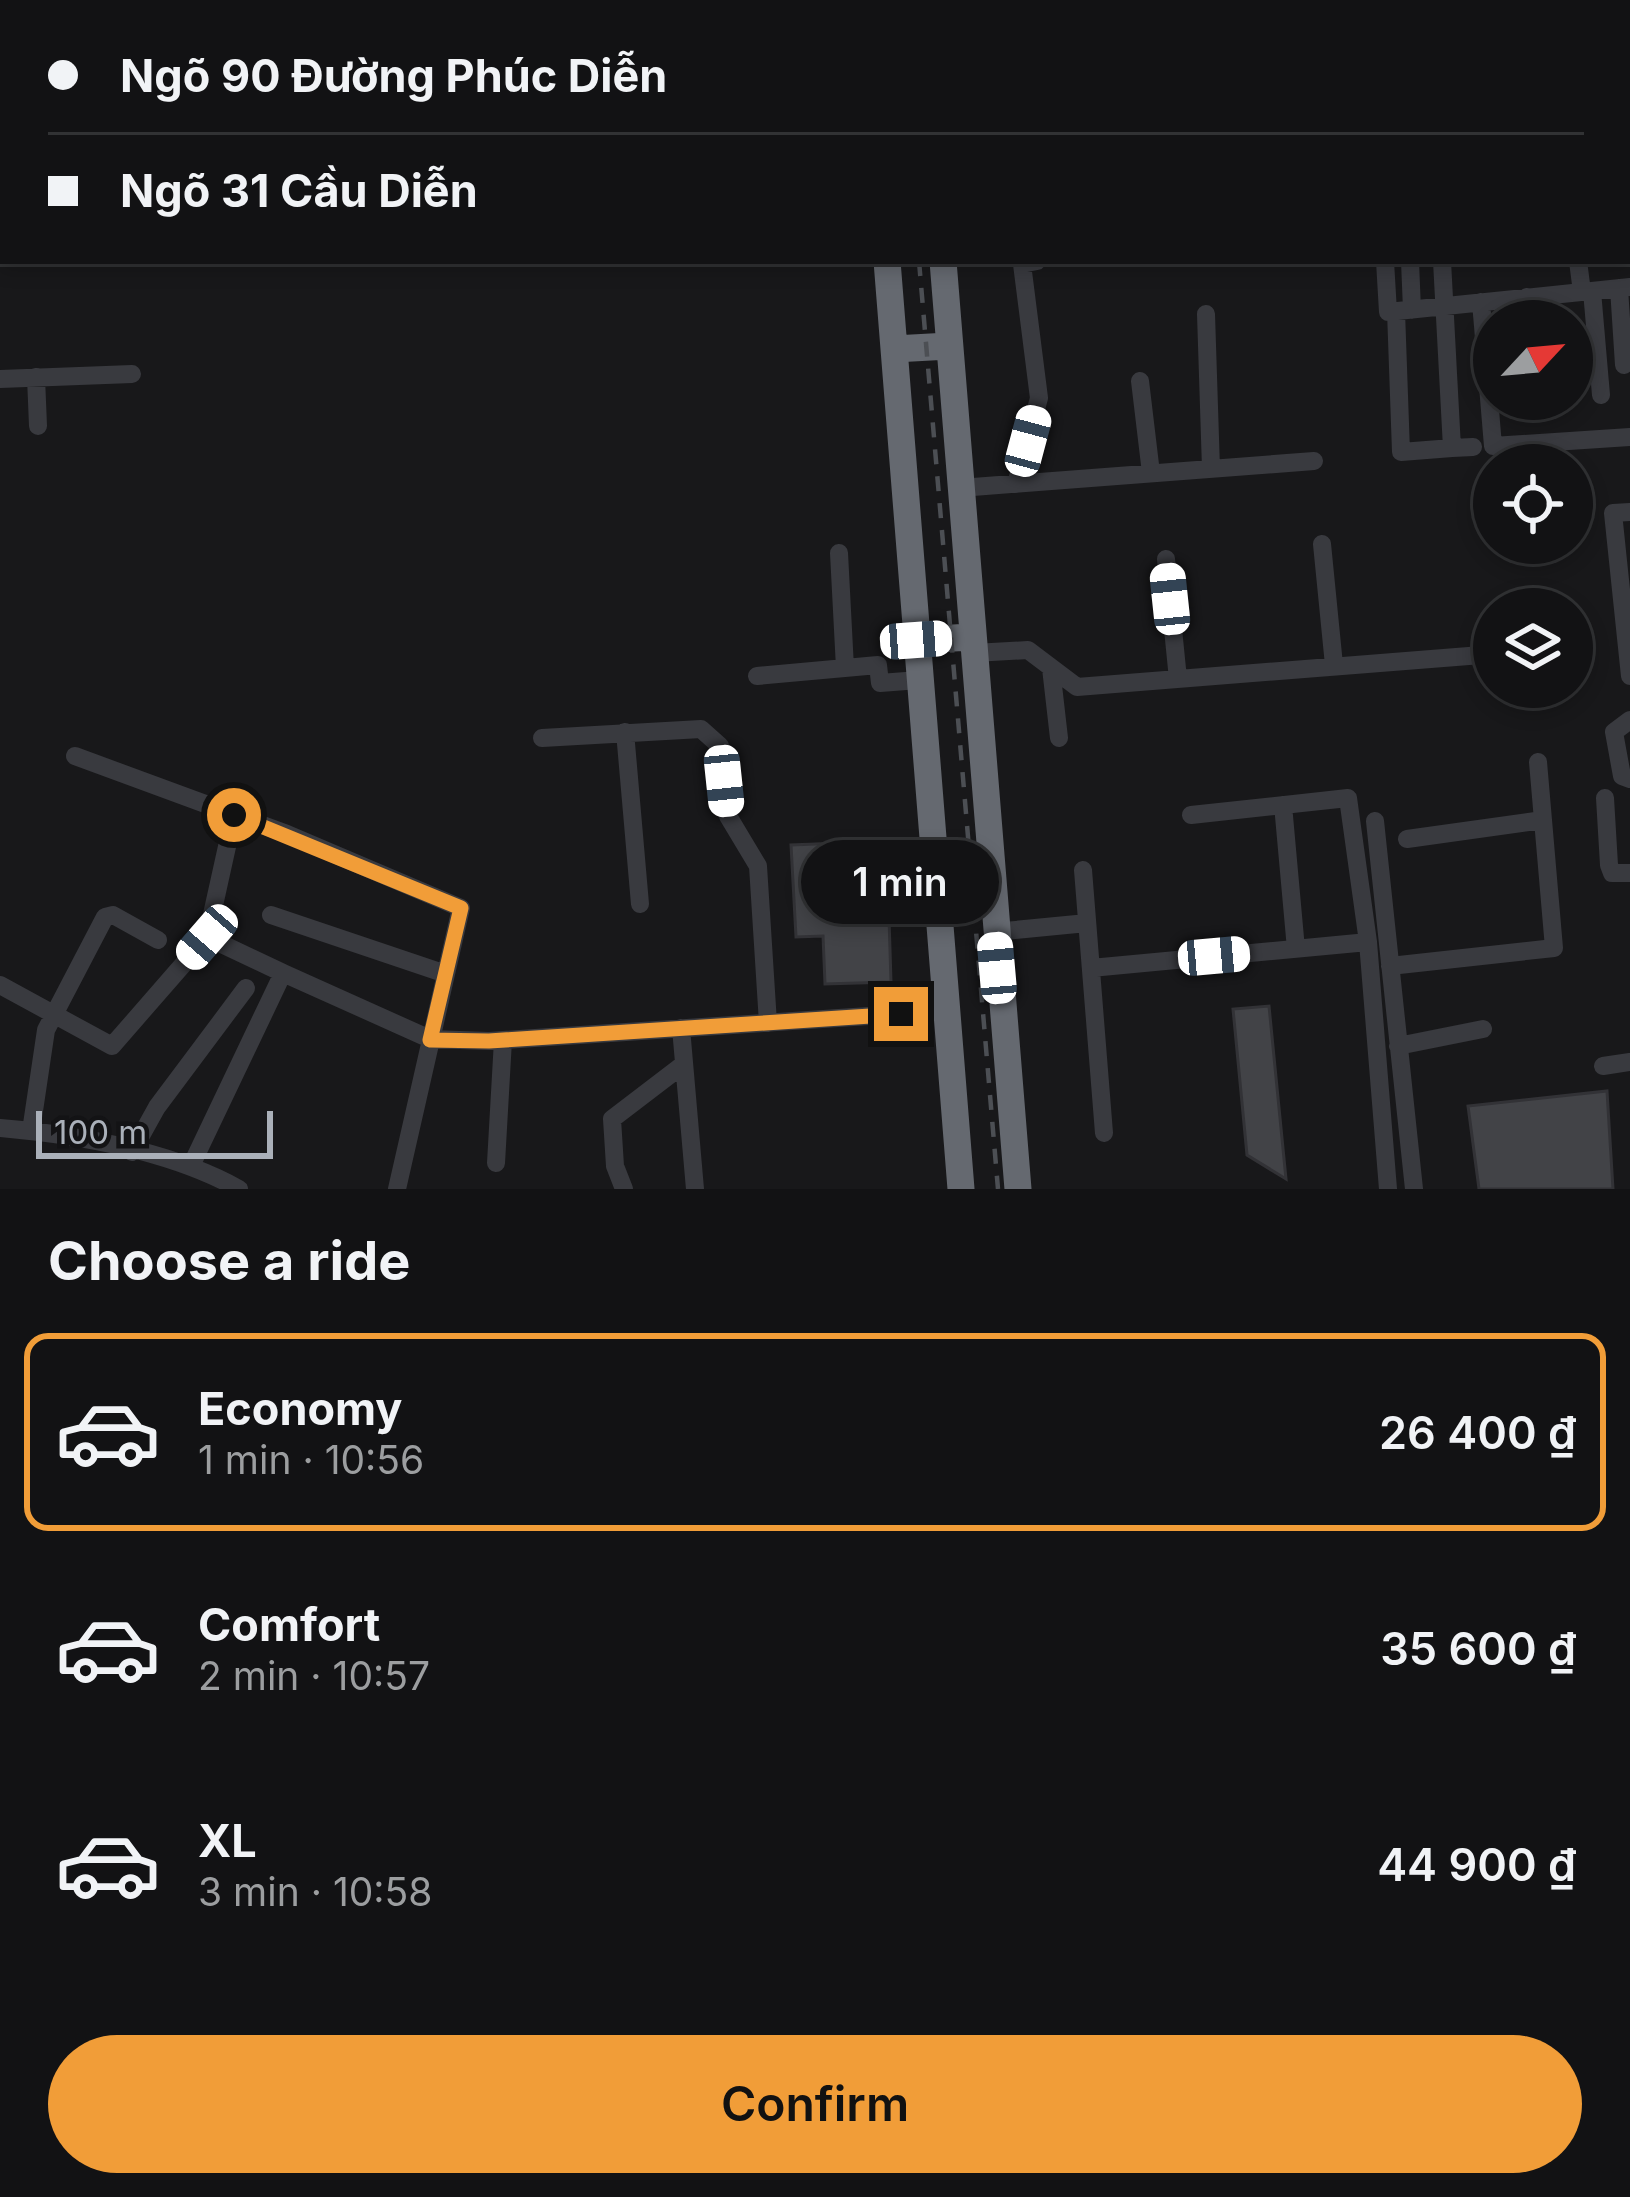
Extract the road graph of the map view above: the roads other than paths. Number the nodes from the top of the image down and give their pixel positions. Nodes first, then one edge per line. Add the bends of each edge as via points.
1 (887, 264) edge
2 (943, 264) edge
3 (1022, 264) edge
4 (1385, 264) edge
5 (1410, 264) edge
6 (1442, 264) edge
7 (1579, 264) edge
8 (1625, 288) edge
9 (1587, 291) junction
10 (1527, 297) junction
11 (1499, 300) edge
12 (1527, 300) edge
13 (1473, 303) edge
14 (1446, 306) junction
15 (1404, 310) junction
16 (1206, 314) dead end
17 (949, 346) junction
18 (894, 349) junction
19 (1624, 365) dead end
20 (132, 374) dead end
21 (36, 377) junction
22 (0, 379) edge
23 (1140, 381) dead end
24 (1601, 395) dead end
25 (38, 426) dead end
26 (1630, 437) edge
27 (1516, 444) edge
28 (1473, 447) edge
29 (1452, 448) junction
30 (1314, 461) dead end
31 (1211, 469) junction
32 (1151, 473) junction
33 (1016, 484) junction
34 (960, 488) junction
35 (1630, 512) edge
36 (1322, 544) dead end
37 (838, 553) dead end
38 (1166, 559) dead end
39 (916, 640) junction
40 (973, 645) junction
41 (1473, 655) edge
42 (1334, 665) junction
43 (845, 668) junction
44 (1051, 668) junction
45 (757, 676) dead end
46 (1630, 676) edge
47 (1178, 679) junction
48 (919, 680) junction
49 (1630, 720) edge
50 (625, 732) junction
51 (542, 738) dead end
52 (1059, 738) dead end
53 (75, 756) dead end
54 (1538, 762) dead end
55 (1630, 778) edge
56 (1605, 798) dead end
57 (1283, 805) junction
58 (234, 815) junction
59 (1192, 815) dead end
60 (1543, 820) junction
61 (1375, 821) dead end
62 (1407, 838) dead end
63 (1083, 869) dead end
64 (1630, 873) edge
65 (640, 904) dead end
66 (271, 915) dead end
67 (1087, 923) junction
68 (994, 932) junction
69 (207, 937) junction
70 (158, 940) dead end
71 (1368, 942) junction
72 (1296, 949) junction
73 (1390, 966) junction
74 (1091, 968) junction
75 (283, 973) junction
76 (443, 974) junction
77 (0, 985) edge
78 (246, 988) dead end
79 (945, 1011) junction
80 (52, 1018) junction
81 (768, 1023) junction
82 (681, 1028) junction
83 (1483, 1029) dead end
84 (430, 1040) junction
85 (503, 1040) junction
86 (1399, 1046) junction
87 (1630, 1062) edge
88 (684, 1064) junction
89 (1603, 1066) dead end
90 (0, 1128) edge
91 (31, 1131) junction
92 (1104, 1133) dead end
93 (132, 1152) junction
94 (496, 1163) dead end
95 (190, 1166) junction
96 (239, 1189) edge
97 (397, 1189) edge
98 (624, 1189) edge
99 (695, 1189) edge
100 (961, 1189) edge
101 (1018, 1189) edge
102 (1388, 1189) edge
103 (1414, 1189) edge

1 - 18 highway
2 - 17 highway
3 - 33 street via 1039,398
4 - 15 street via 1388,312
5 - 15 street
6 - 14 street
7 - 9 street
8 - 9 street
8 - 19 street
9 - 10 street
9 - 24 street
10 - 11 street
10 - 12 street
13 - 14 street
14 - 15 street
14 - 29 street
15 - 29 street via 1401,452
16 - 31 street
17 - 18 highway
17 - 34 highway
18 - 39 highway
20 - 21 street
21 - 22 street
21 - 25 street
23 - 32 street
26 - 27 street
28 - 29 street
30 - 31 street
31 - 32 street
32 - 33 street
33 - 34 street
34 - 40 highway
35 - 46 street via 1613,513
36 - 42 street
37 - 43 street
38 - 47 street
39 - 40 highway
39 - 48 highway
40 - 44 street via 1028,650
40 - 68 highway
41 - 42 street
42 - 47 street
43 - 45 street
43 - 48 street via 878,665 880,683
44 - 47 street via 1077,687
44 - 52 street
48 - 79 highway
49 - 55 street via 1613,732 1622,776
50 - 51 street
50 - 65 street
50 - 81 street via 701,729 720,746 728,816 758,866 764,900
53 - 58 street
54 - 60 street
56 - 64 street via 1609,865 1612,873
57 - 59 street
57 - 71 street via 1348,797
57 - 72 street
58 - 69 street
58 - 76 street via 461,908
60 - 62 street
60 - 73 street via 1555,948
61 - 73 street
63 - 67 street
66 - 76 street
67 - 68 street
67 - 74 street
68 - 101 highway
69 - 75 street
69 - 80 street via 112,1046
70 - 80 street via 105,917
71 - 72 street
71 - 102 street
72 - 74 street
73 - 86 street
74 - 92 street
75 - 84 street
75 - 95 street
76 - 84 street
77 - 80 street
78 - 93 street
79 - 81 street
79 - 100 highway
80 - 91 street
81 - 82 street
82 - 85 street
82 - 88 street
83 - 86 street
84 - 85 street
84 - 97 street
85 - 94 street
86 - 103 street
87 - 89 street
88 - 98 street via 612,1119
88 - 99 street
90 - 91 street
91 - 93 street
93 - 95 street
95 - 96 street

